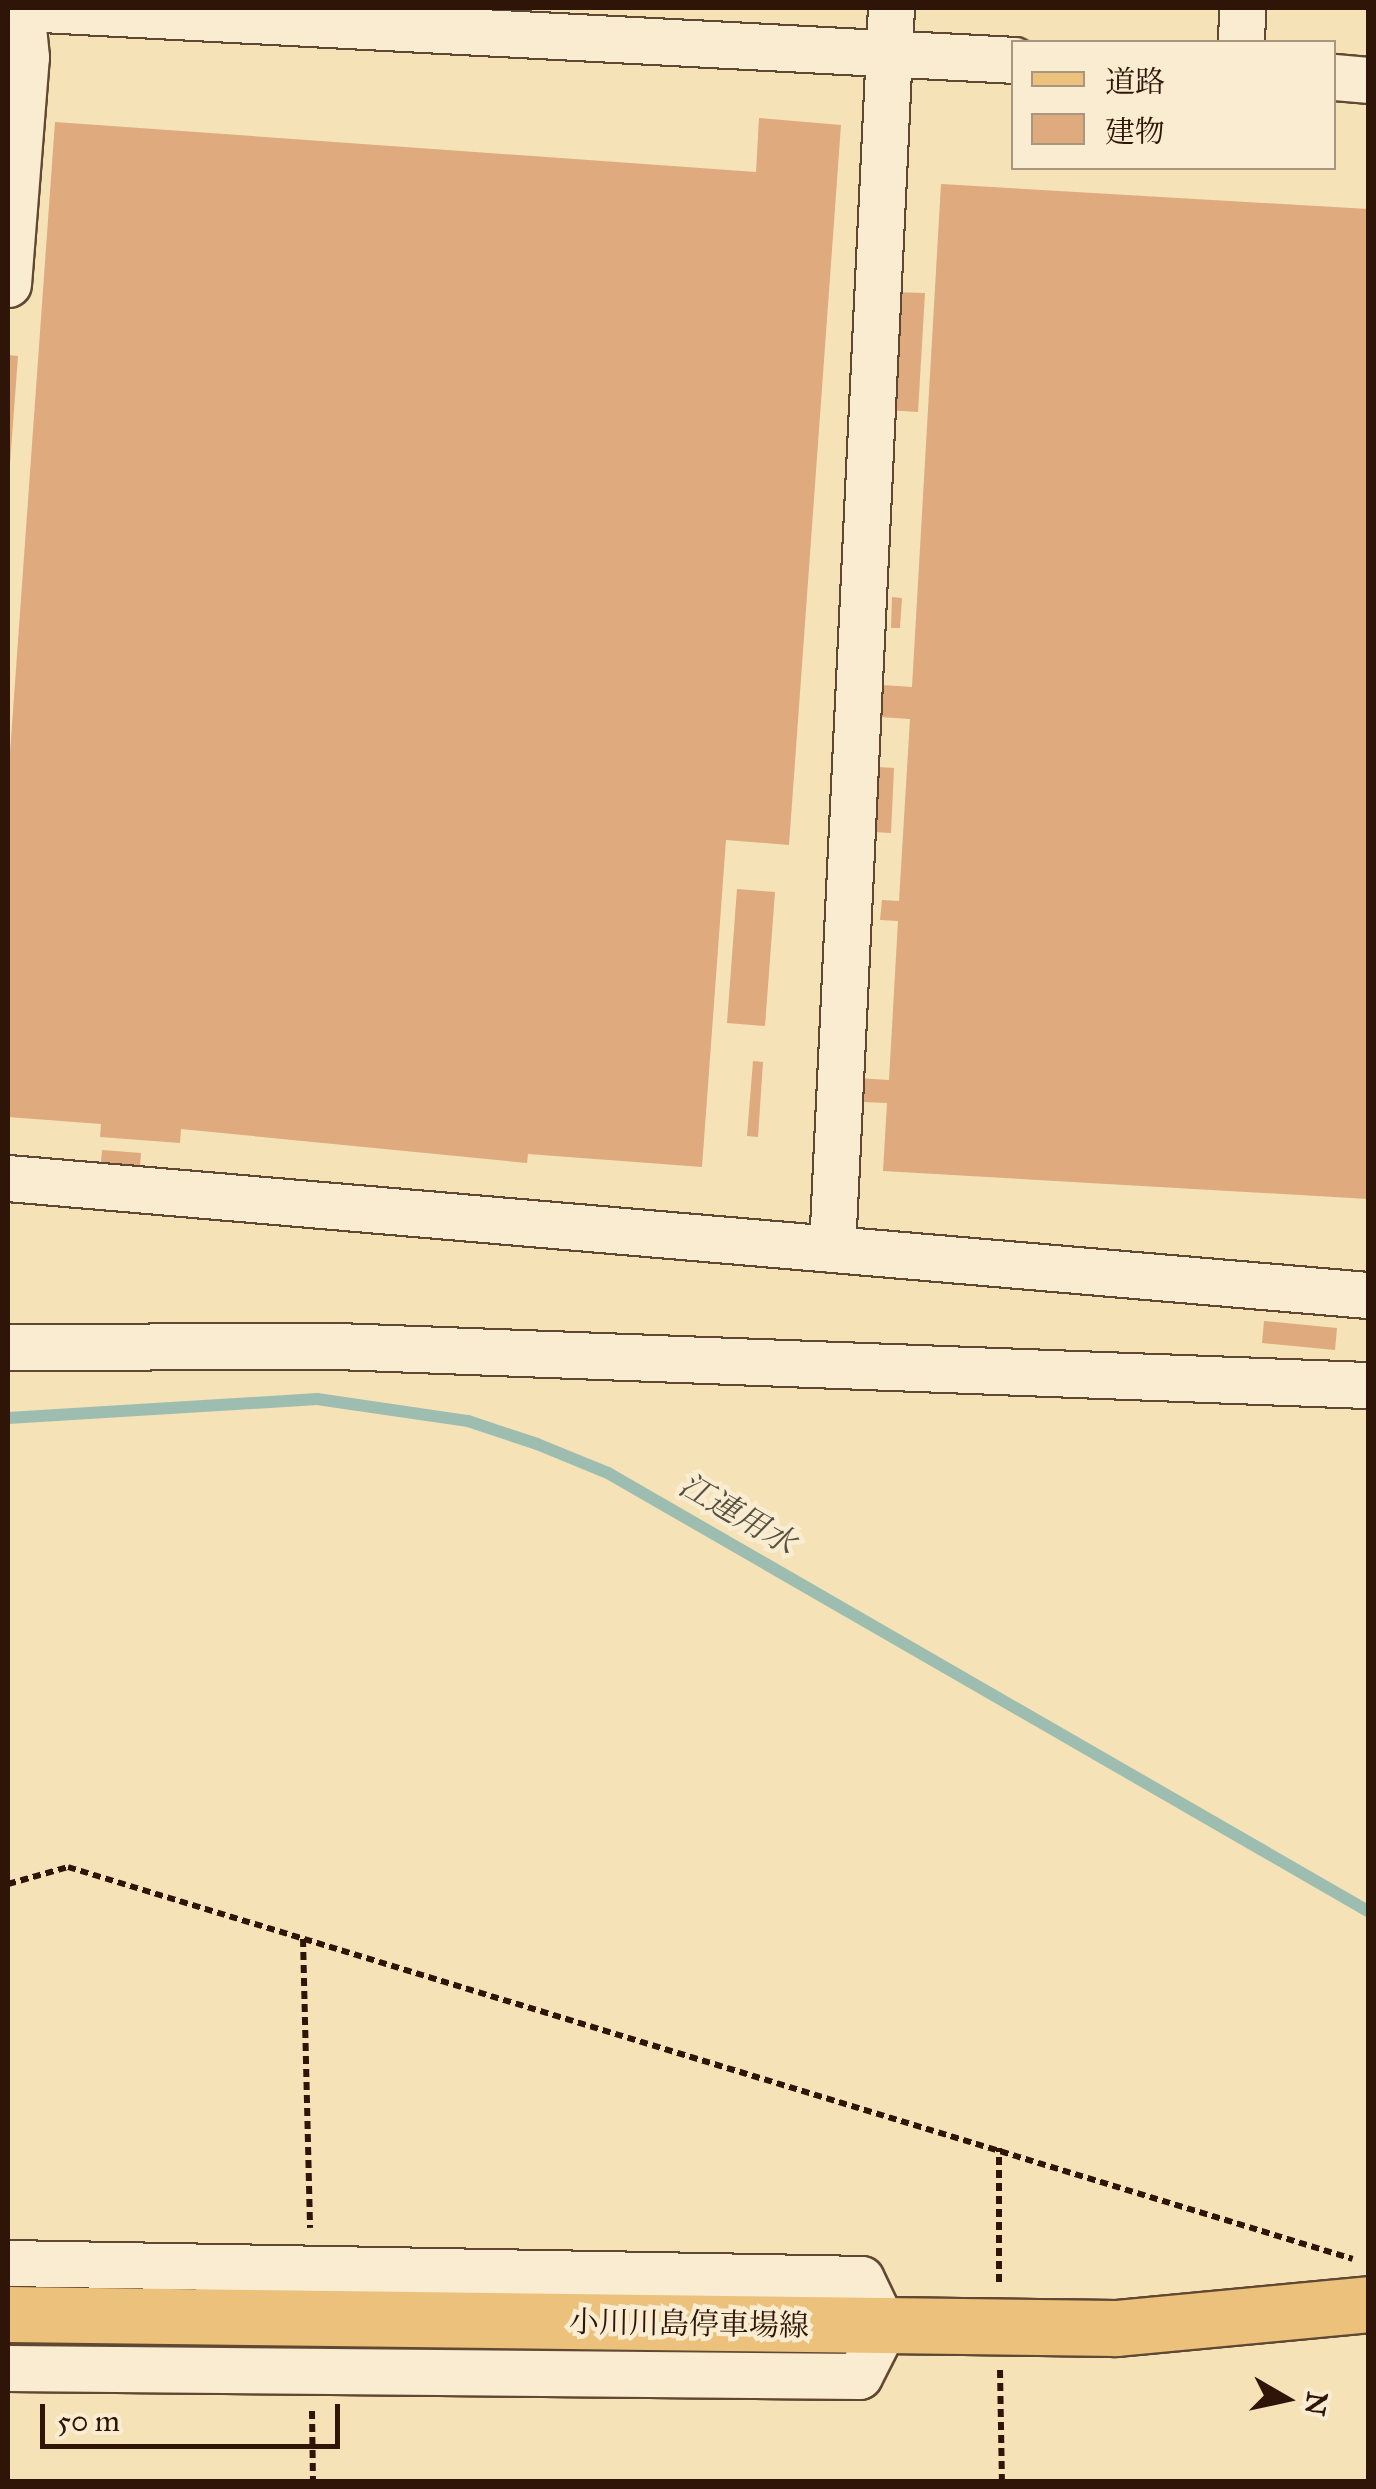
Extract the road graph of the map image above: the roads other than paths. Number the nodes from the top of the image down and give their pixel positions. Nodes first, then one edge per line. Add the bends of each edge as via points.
1 (22, 8) edge
2 (891, 8) edge
3 (1242, 8) edge
4 (1241, 40) edge
5 (888, 54) junction
6 (1011, 60) edge
7 (1336, 78) edge
8 (1368, 80) edge
9 (8, 284) edge
10 (8, 1178) edge
11 (832, 1249) junction
12 (1368, 1295) edge
13 (8, 1347) edge
14 (1368, 1385) edge
15 (8, 2264) edge
16 (1364, 2287) edge
17 (8, 2314) edge
18 (884, 2327) junction
19 (8, 2368) edge

1 - 5 street
1 - 9 street via 26,58
2 - 5 street
3 - 4 street
5 - 6 street
5 - 11 street
7 - 8 street
10 - 11 street
11 - 12 street
13 - 14 street via 337,1346
15 - 18 street via 861,2278
16 - 18 main road, 小川川島停車場線 via 1238,2322
17 - 18 main road, 小川川島停車場線
18 - 19 street via 859,2376

